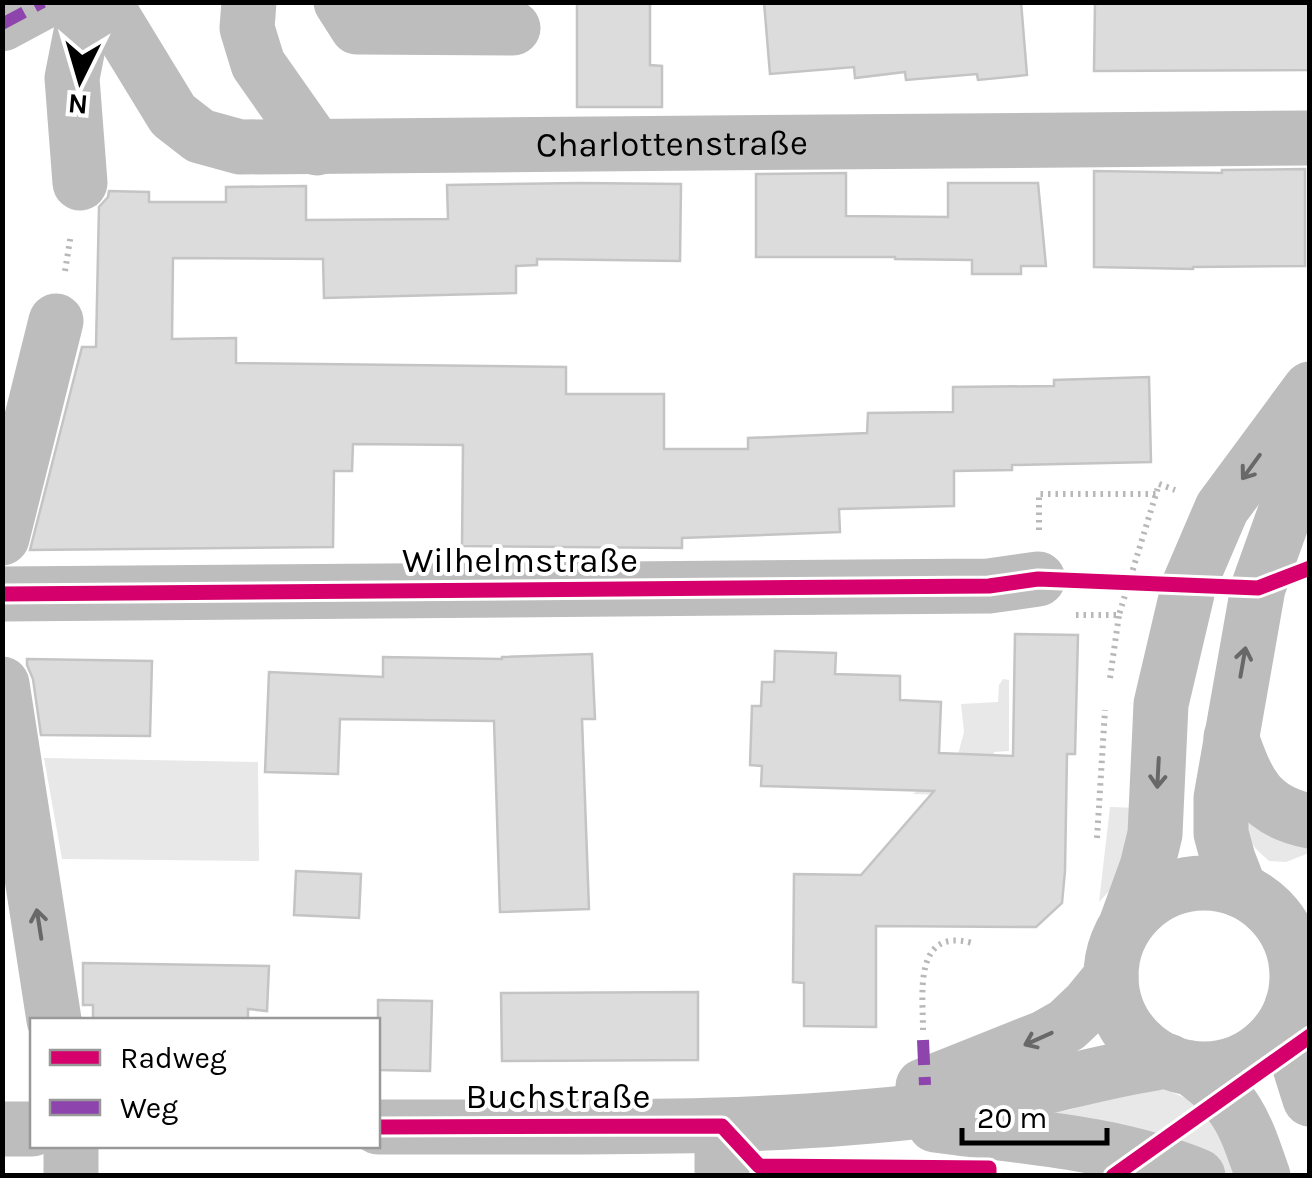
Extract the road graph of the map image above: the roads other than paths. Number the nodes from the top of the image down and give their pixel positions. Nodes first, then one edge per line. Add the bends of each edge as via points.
1 (43, 2) edge
2 (87, 2) edge
3 (104, 2) edge
4 (249, 2) edge
5 (341, 2) edge
6 (2, 24) edge
7 (514, 28) dead end
8 (1310, 138) edge
9 (317, 148) junction
10 (80, 184) road end
11 (56, 321) road end
12 (1310, 390) edge
13 (1310, 443) edge
14 (2, 538) edge
15 (1310, 568) edge
16 (1038, 579) road end
17 (1258, 588) junction
18 (2, 594) edge
19 (2, 684) edge
20 (1231, 737) junction
21 (1310, 821) edge
22 (1271, 893) edge
23 (1127, 922) junction
24 (1300, 975) edge
25 (1111, 977) junction
26 (54, 1018) edge
27 (1180, 1065) junction
28 (1310, 1099) edge
29 (843, 1118) junction
30 (380, 1127) edge
31 (2, 1129) edge
32 (30, 1129) edge
33 (71, 1148) edge
34 (722, 1150) edge
35 (71, 1176) edge
36 (1198, 1176) edge
37 (1264, 1176) edge

1 - 6 street
2 - 10 street via 72,78
3 - 9 street, Charlottenstraße via 174,115 200,136 240,148
4 - 9 street via 247,28 258,64
5 - 7 street via 357,27
8 - 9 street, Charlottenstraße
11 - 14 street
12 -> 23 street via 1222,508 1189,585 1161,704 1155,834
13 - 17 street
15 - 17 street
16 - 18 street, Wilhelmstraße via 925,587
20 -> 17 street
26 -> 19 street
20 - 21 street via 1250,786 1284,814
20 - 22 street via 1221,833 1228,859
22 - 23 street via 1210,882 1178,886
22 - 24 street
23 - 25 street via 1114,948
24 - 27 street via 1281,1028 1263,1047 1217,1068
24 - 28 street via 1298,1061
25 - 27 street via 1126,1028 1144,1048
25 -> 29 street, Buchstraße via 1074,1019 1046,1037
27 - 29 street, Buchstraße via 1124,1067 966,1105
27 - 37 street via 1218,1086 1237,1109
29 - 34 street, Buchstraße
29 - 36 street via 1120,1150
30 - 34 street, Buchstraße
31 - 32 street
33 - 35 street

